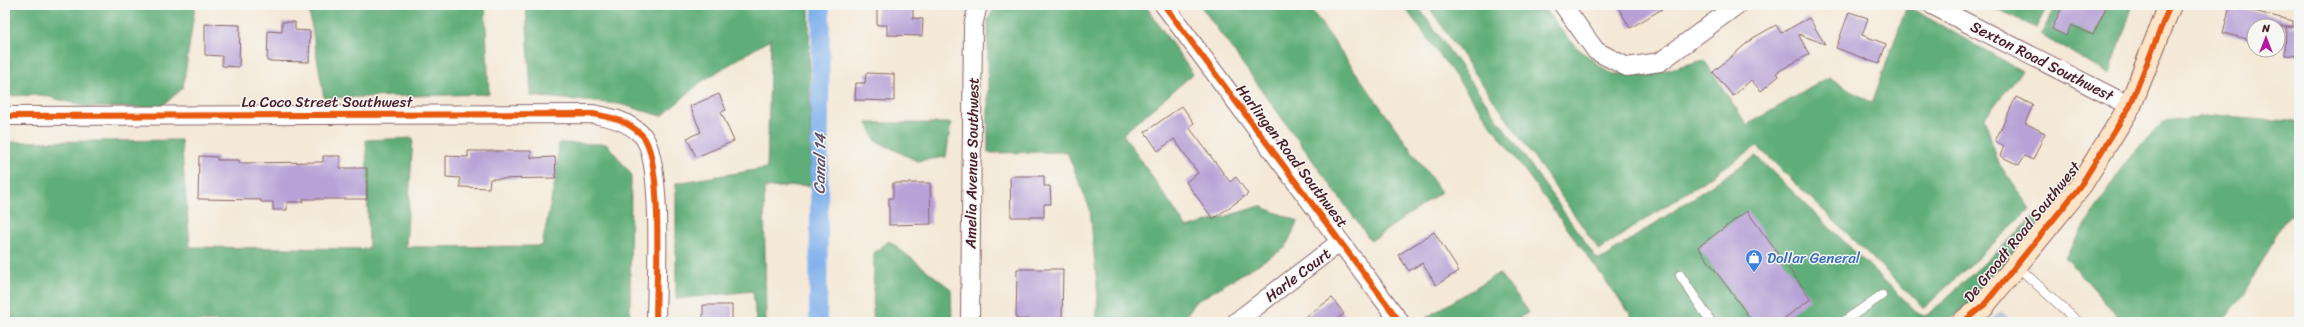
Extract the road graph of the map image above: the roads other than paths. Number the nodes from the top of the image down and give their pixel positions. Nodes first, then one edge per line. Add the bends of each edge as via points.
1 (978, 5) edge
2 (1164, 5) edge
3 (1563, 5) edge
4 (1737, 5) edge
5 (1932, 5) edge
6 (2170, 5) edge
7 (2130, 106) junction
8 (5, 116) edge
9 (1340, 242) junction
10 (2016, 265) junction
11 (1680, 275) dead end
12 (1882, 295) dead end
13 (656, 322) edge
14 (970, 322) edge
15 (1236, 322) edge
16 (1400, 322) edge
17 (1711, 322) edge
18 (1843, 322) edge
19 (1963, 322) edge
20 (2078, 322) edge

1 - 14 street, Amelia Avenue Southwest via 973,26
2 - 9 street, Harlingen Road Southwest
3 - 4 street via 1596,51 1627,67 1660,62
5 - 7 street, Sexton Road Southwest
6 - 7 street, De Groodt Road Southwest
7 - 10 street, De Groodt Road Southwest via 2079,188
8 - 13 street, La Coco Street Southwest via 593,114 621,119 643,136 653,162 656,188
9 - 15 street, Harle Court
9 - 16 street, Harlingen Road Southwest
10 - 19 street, De Groodt Road Southwest via 1984,304
10 - 20 lane
11 - 17 lane
12 - 18 lane

